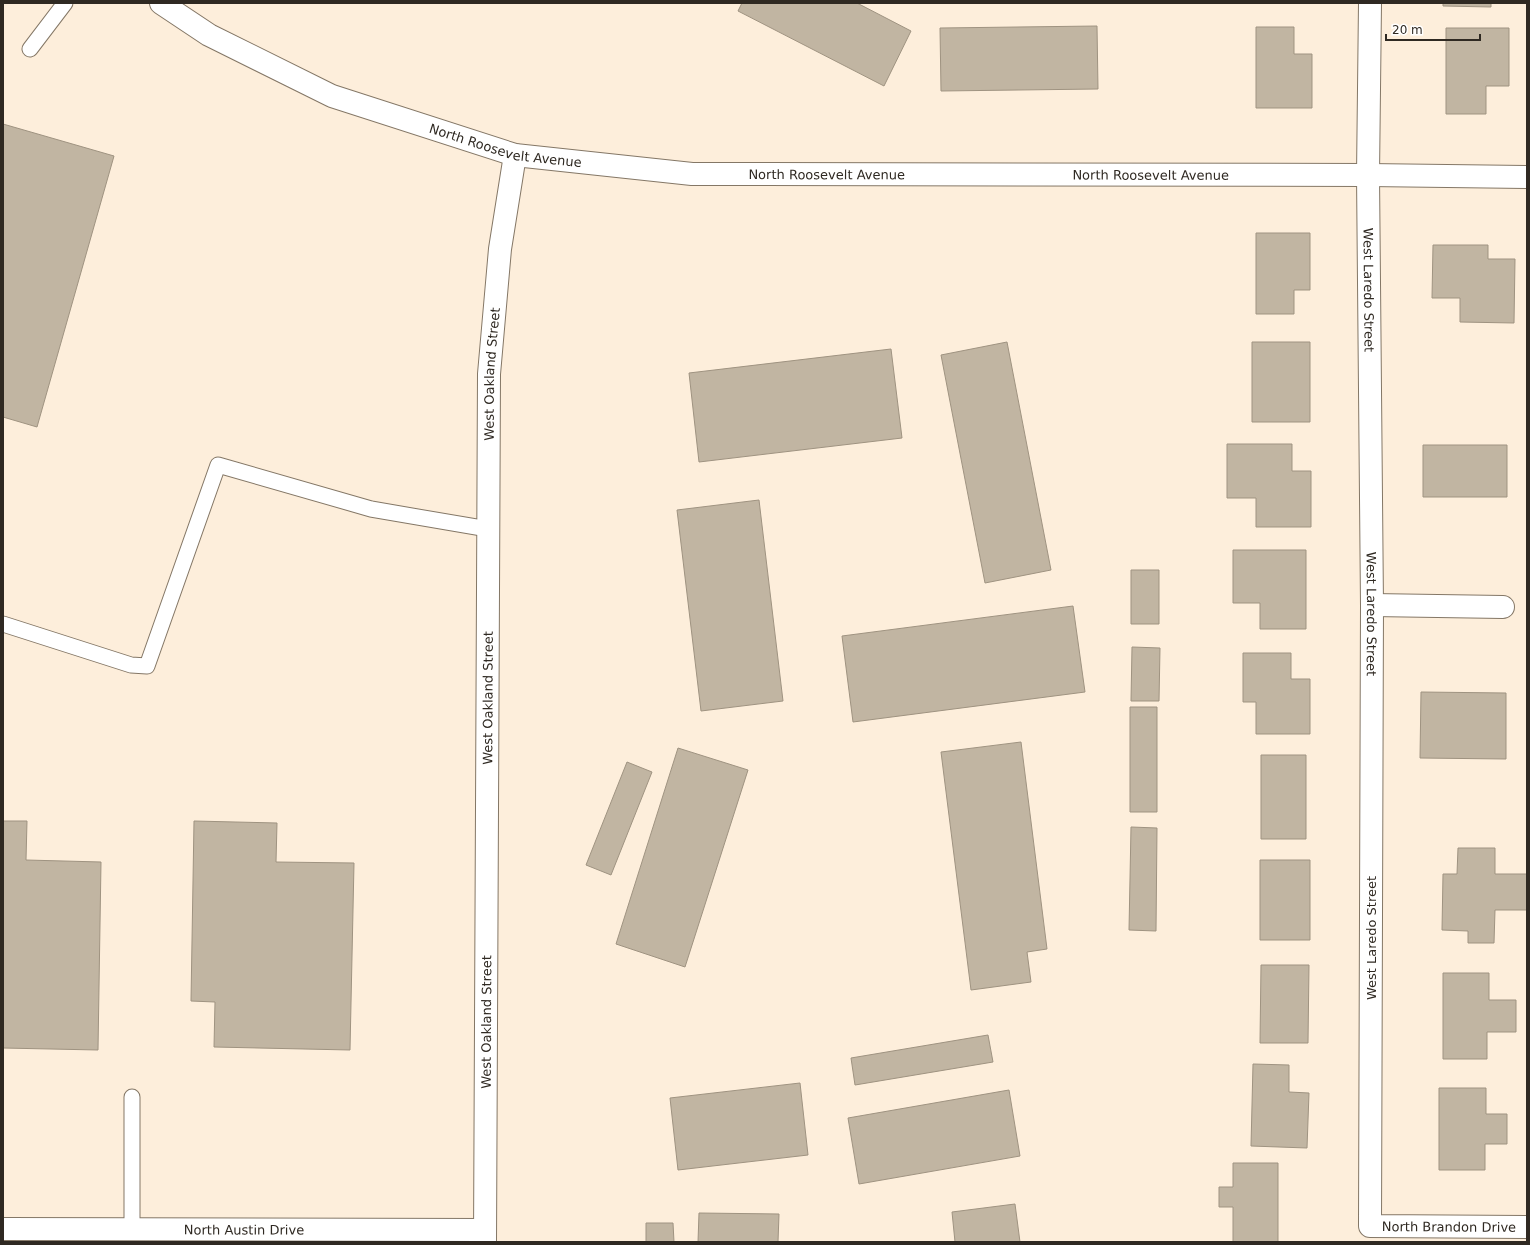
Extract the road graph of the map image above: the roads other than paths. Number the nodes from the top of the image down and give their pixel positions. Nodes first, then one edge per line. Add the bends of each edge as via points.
1 (65, 3) edge
2 (161, 3) edge
3 (1370, 3) edge
4 (30, 50) dead end
5 (515, 155) junction
6 (1368, 175) junction
7 (1527, 177) edge
8 (488, 529) junction
9 (1372, 605) junction
10 (1503, 607) dead end
11 (3, 624) edge
12 (132, 1097) dead end
13 (1370, 1226) joint
14 (1527, 1227) edge
15 (3, 1229) edge
16 (132, 1229) junction
17 (485, 1236) edge

1 - 4 lane
2 - 5 street, North Roosevelt Avenue via 209,35 332,96
3 - 6 street, West Laredo Street
5 - 6 street, North Roosevelt Avenue via 692,174
5 - 8 street, West Oakland Street via 500,249 489,374
6 - 7 street, North Roosevelt Avenue
6 - 9 street, West Laredo Street
8 - 11 lane via 371,509 218,465 147,666 131,665
8 - 17 street, West Oakland Street
9 - 10 street
9 - 13 street, West Laredo Street
12 - 16 lane
13 - 14 street, North Brandon Drive
15 - 16 street, North Austin Drive
16 - 17 street, North Austin Drive

